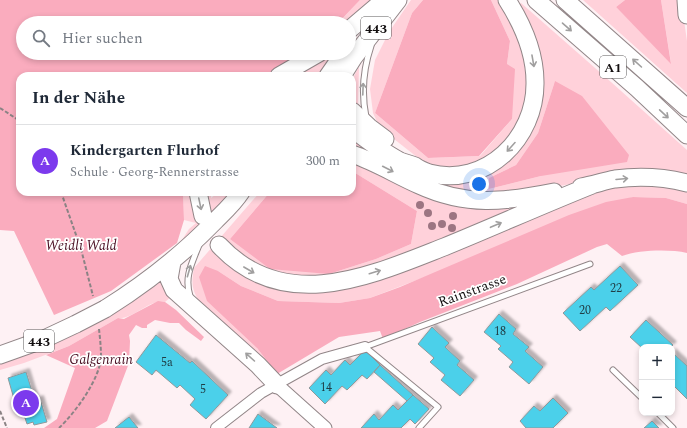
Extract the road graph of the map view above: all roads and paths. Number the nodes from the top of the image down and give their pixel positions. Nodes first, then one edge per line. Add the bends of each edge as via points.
1 (388, 0) edge
2 (507, 0) edge
3 (536, 0) edge
4 (565, 0) edge
5 (686, 0) edge
6 (687, 16) edge
7 (356, 25) edge
8 (374, 30) junction
9 (356, 38) edge
10 (356, 53) edge
11 (306, 60) edge
12 (350, 60) edge
13 (344, 68) edge
14 (286, 72) edge
15 (0, 108) edge
16 (687, 108) edge
17 (356, 115) edge
18 (16, 118) edge
19 (369, 128) junction
20 (356, 133) edge
21 (687, 135) edge
22 (356, 156) edge
23 (414, 166) junction
24 (687, 184) edge
25 (592, 185) junction
26 (62, 196) edge
27 (199, 196) edge
28 (239, 196) edge
29 (204, 224) junction
30 (219, 246) dead end
31 (172, 262) junction
32 (590, 264) dead end
33 (92, 296) dead end
34 (195, 308) junction
35 (99, 329) dead end
36 (365, 347) junction
37 (0, 355) edge
38 (613, 370) dead end
39 (277, 385) junction
40 (639, 395) edge
41 (0, 411) edge
42 (661, 416) edge
43 (6, 428) edge
44 (59, 428) edge
45 (216, 428) edge
46 (325, 428) edge
47 (419, 428) edge
48 (673, 428) edge

1 - 7 highway
1 - 8 highway, 443
1 - 9 highway, 443
2 -> 23 highway via 526,36 534,69 534,99 523,130 514,144 498,159 470,172 442,175
3 -> 21 highway, A1 via 638,88
16 -> 4 highway, A1
5 - 6 highway
8 - 10 highway, 443
19 -> 8 lane via 364,107 363,85 364,68
11 - 14 highway
12 - 13 highway, 443
15 - 18 path
17 - 19 highway
19 - 23 highway via 405,154
20 - 23 highway via 401,161
22 -> 25 highway via 431,190 465,200 507,200
25 -> 24 highway via 614,179 641,177 665,178
30 -> 25 highway via 238,264 256,274 302,284 336,283 394,267
26 - 33 path via 81,249
27 -> 29 highway
28 - 29 highway, 443
29 - 31 highway, 443
34 -> 29 lane via 187,288 188,275
31 - 34 highway via 169,279 172,286
31 - 37 highway, 443, bridge via 105,309 42,340
32 - 36 lane, Rainstrasse
39 -> 34 highway
35 - 44 path via 101,358 96,377 66,422
36 - 39 street, Rainstrasse via 322,359
36 - 47 lane via 438,407
38 - 40 lane
39 - 45 street, Rainstrasse via 261,393
39 - 46 street
41 - 43 path
42 - 48 lane

